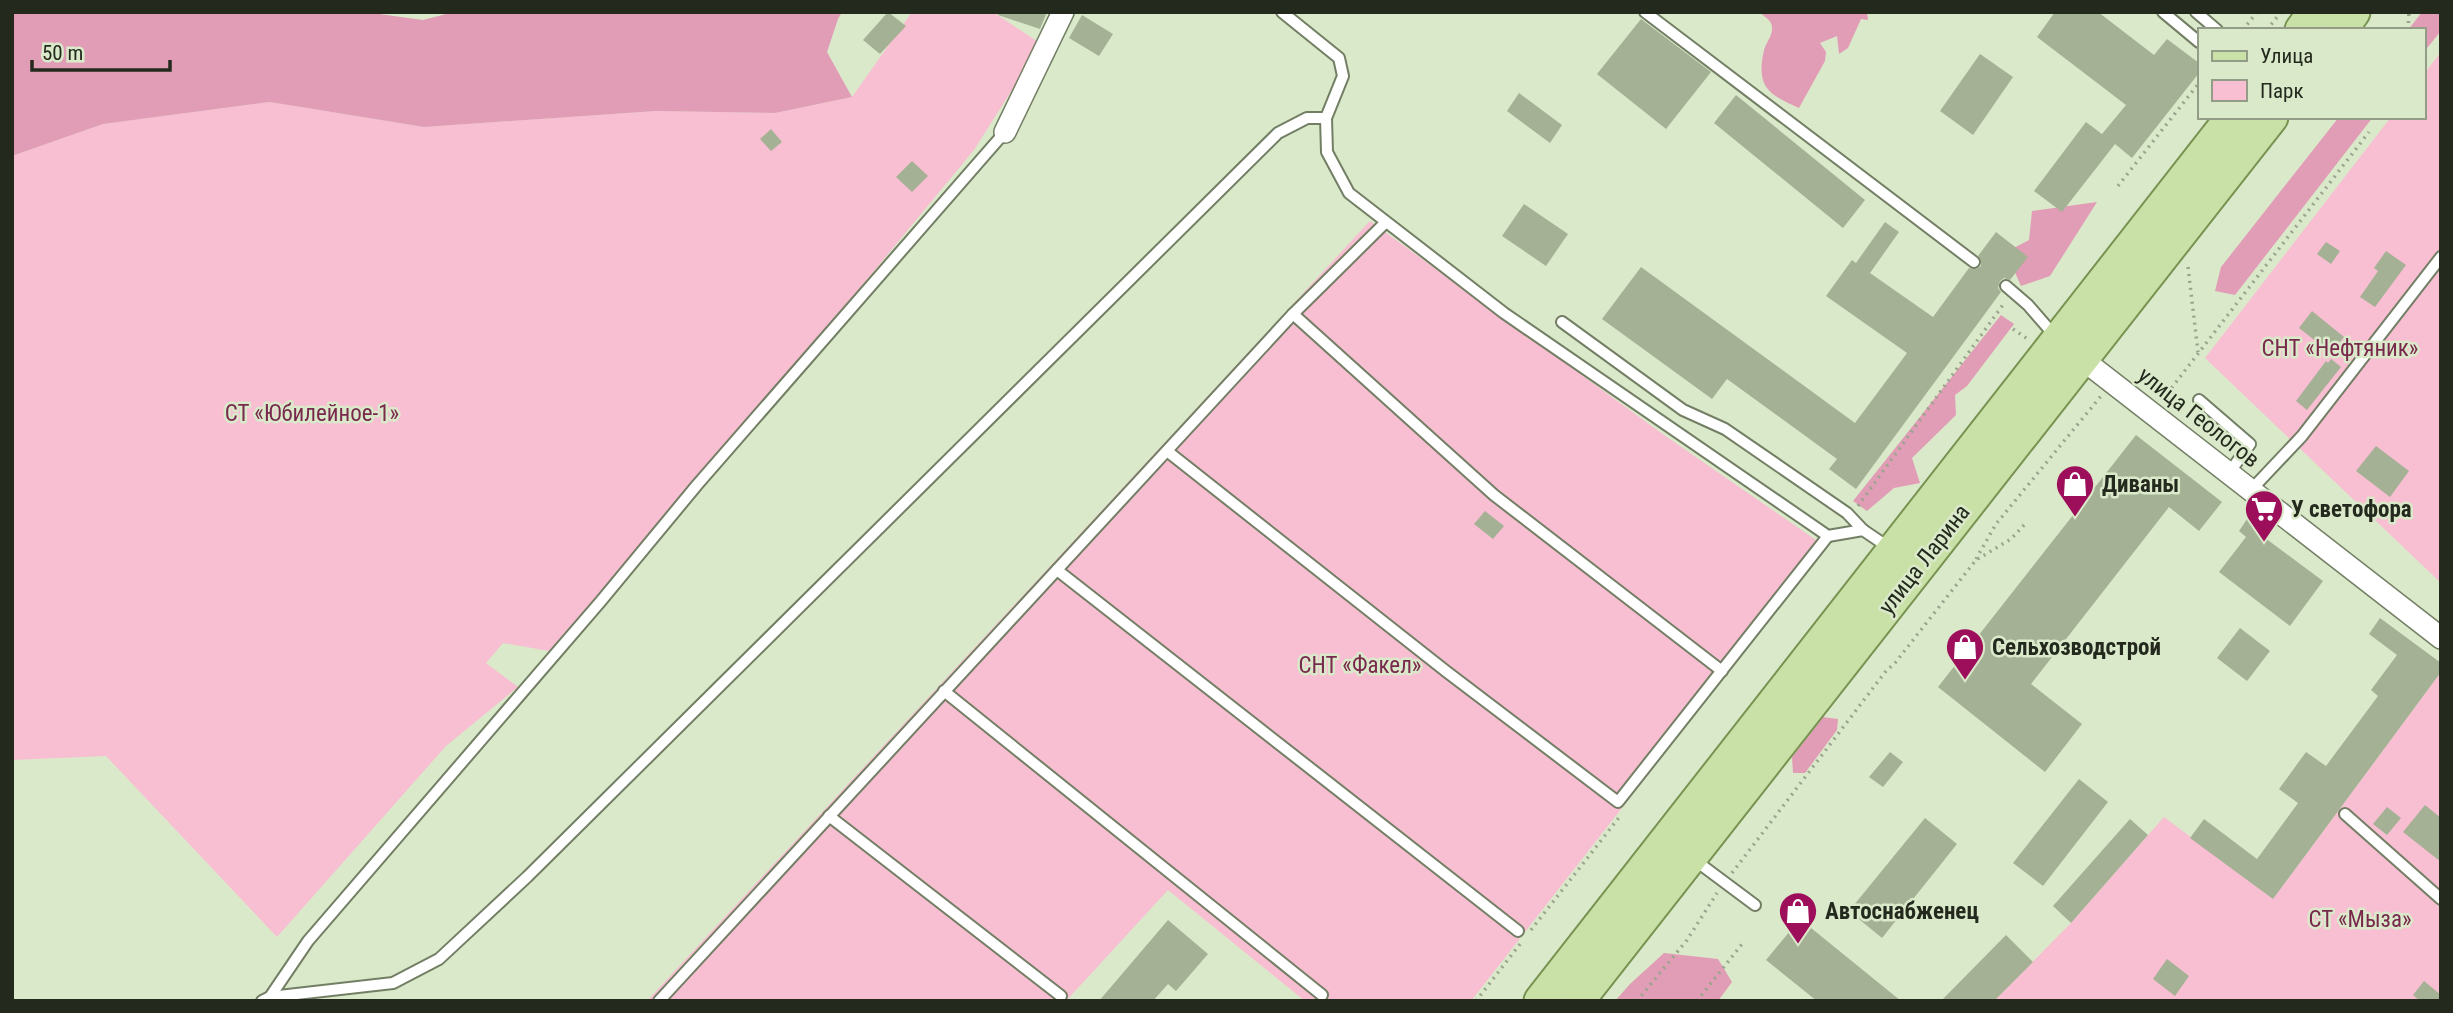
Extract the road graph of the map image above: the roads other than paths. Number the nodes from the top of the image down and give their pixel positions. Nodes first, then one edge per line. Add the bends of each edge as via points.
1 (1063, 12) edge
2 (1282, 12) edge
3 (1645, 12) edge
4 (2163, 12) edge
5 (2196, 12) edge
6 (2315, 12) edge
7 (2353, 12) edge
8 (2215, 28) edge
9 (2303, 28) edge
10 (2341, 28) edge
11 (2198, 40) edge
12 (1326, 118) junction
13 (2232, 119) edge
14 (2268, 119) edge
15 (1005, 132) joint
16 (1385, 223) junction
17 (2441, 257) edge
18 (1974, 262) dead end
19 (2006, 286) dead end
20 (1293, 314) junction
21 (1562, 322) dead end
22 (2070, 355) junction
23 (2199, 400) dead end
24 (1167, 451) junction
25 (2229, 473) junction
26 (2251, 490) junction
27 (1863, 530) junction
28 (1828, 536) junction
29 (1893, 551) junction
30 (1057, 570) junction
31 (2441, 638) edge
32 (1722, 671) junction
33 (944, 691) junction
34 (2344, 814) dead end
35 (829, 816) junction
36 (1690, 856) junction
37 (2441, 899) edge
38 (1755, 905) dead end
39 (1518, 931) dead end
40 (1322, 995) dead end
41 (1061, 996) dead end
42 (266, 999) edge
43 (659, 1001) edge
44 (1541, 1001) edge
45 (1577, 1001) edge

1 - 15 street
2 - 12 lane via 1339,58 1343,76
3 - 18 lane
4 - 11 lane
5 - 8 lane
6 - 9 main road
7 - 10 main road
12 - 16 lane via 1327,152 1349,193
12 - 42 lane via 1307,118 1279,133 537,868 439,959 393,983
13 - 22 main road, улица Ларина
14 - 22 main road, улица Ларина
15 - 42 lane via 697,485 317,931
16 - 20 lane
16 - 28 lane via 1504,313
17 - 26 lane via 2302,436
19 - 22 lane
20 - 24 lane
20 - 32 lane via 1494,495
21 - 27 lane via 1683,410 1725,429 1847,513
22 - 25 street, улица Геологов
22 - 29 main road, улица Ларина
22 - 36 main road, улица Ларина
23 - 25 lane via 2250,444
24 - 30 lane
24 - 32 lane via 1618,802
25 - 26 street, улица Геологов
26 - 31 street, улица Геологов
27 - 28 lane
27 - 29 lane
28 - 32 lane
29 - 44 main road, улица Ларина
30 - 33 lane
30 - 39 lane
33 - 35 lane
33 - 40 lane
34 - 37 lane
35 - 41 lane
35 - 43 lane
36 - 38 lane
36 - 45 main road, улица Ларина

